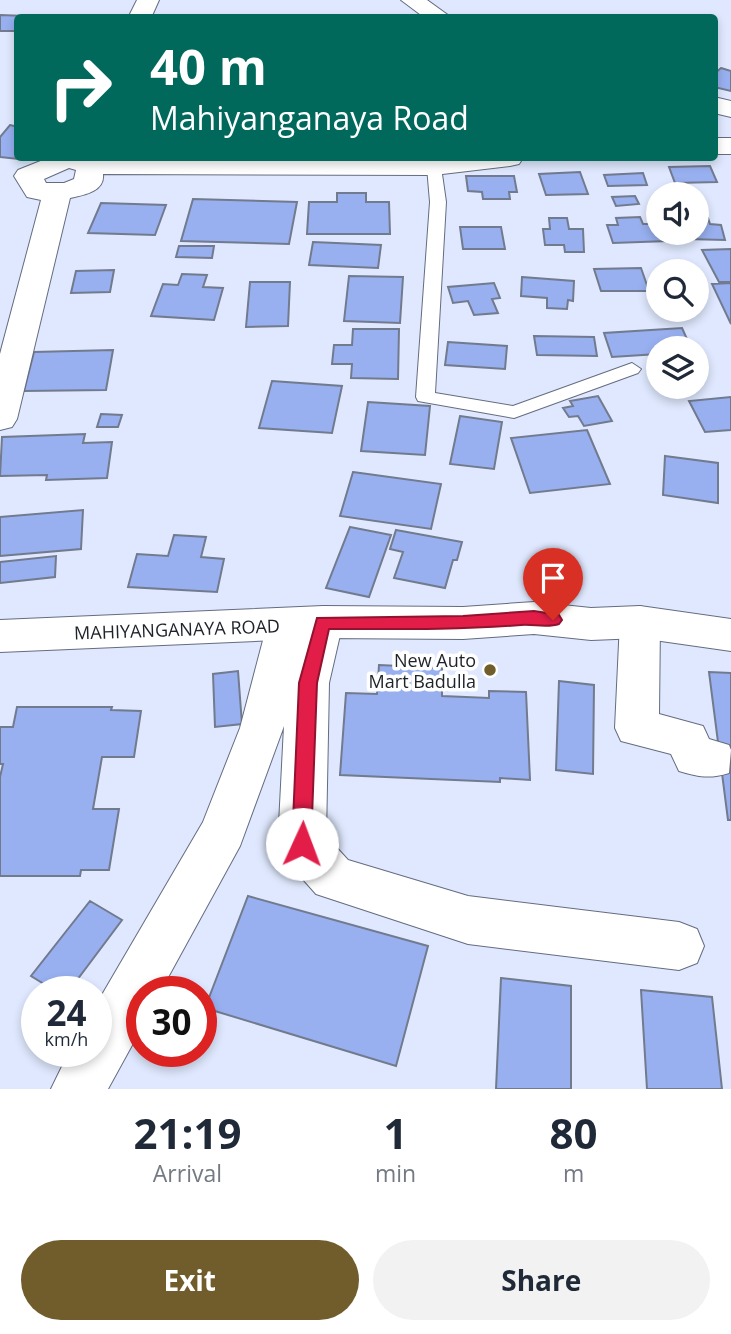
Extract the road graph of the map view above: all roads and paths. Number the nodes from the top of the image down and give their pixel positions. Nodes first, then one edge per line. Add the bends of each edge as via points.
1 (412, 0) edge
2 (435, 14) edge
3 (485, 161) edge
4 (85, 162) edge
5 (435, 167) junction
6 (28, 176) junction
7 (0, 178) edge
8 (57, 193) junction
9 (632, 369) dead end
10 (0, 419) edge
11 (640, 622) junction
12 (305, 624) junction
13 (731, 635) edge
14 (0, 636) edge
15 (713, 759) dead end
16 (679, 946) dead end
17 (78, 1089) edge

1 - 2 street
3 - 5 street
4 - 5 street
4 - 6 street
4 - 8 street via 90,181
5 - 9 lane via 438,202 425,397 514,412
6 - 7 street
6 - 8 street via 37,191
8 - 10 street
11 - 12 street, MAHIYANGANAYA ROAD via 591,624 534,618
11 - 13 street, MAHIYANGANAYA ROAD
11 - 15 street via 637,728 687,739 695,757
12 - 14 street, MAHIYANGANAYA ROAD
12 - 16 street via 308,683 302,844 333,878 468,919
12 - 17 street via 223,831

